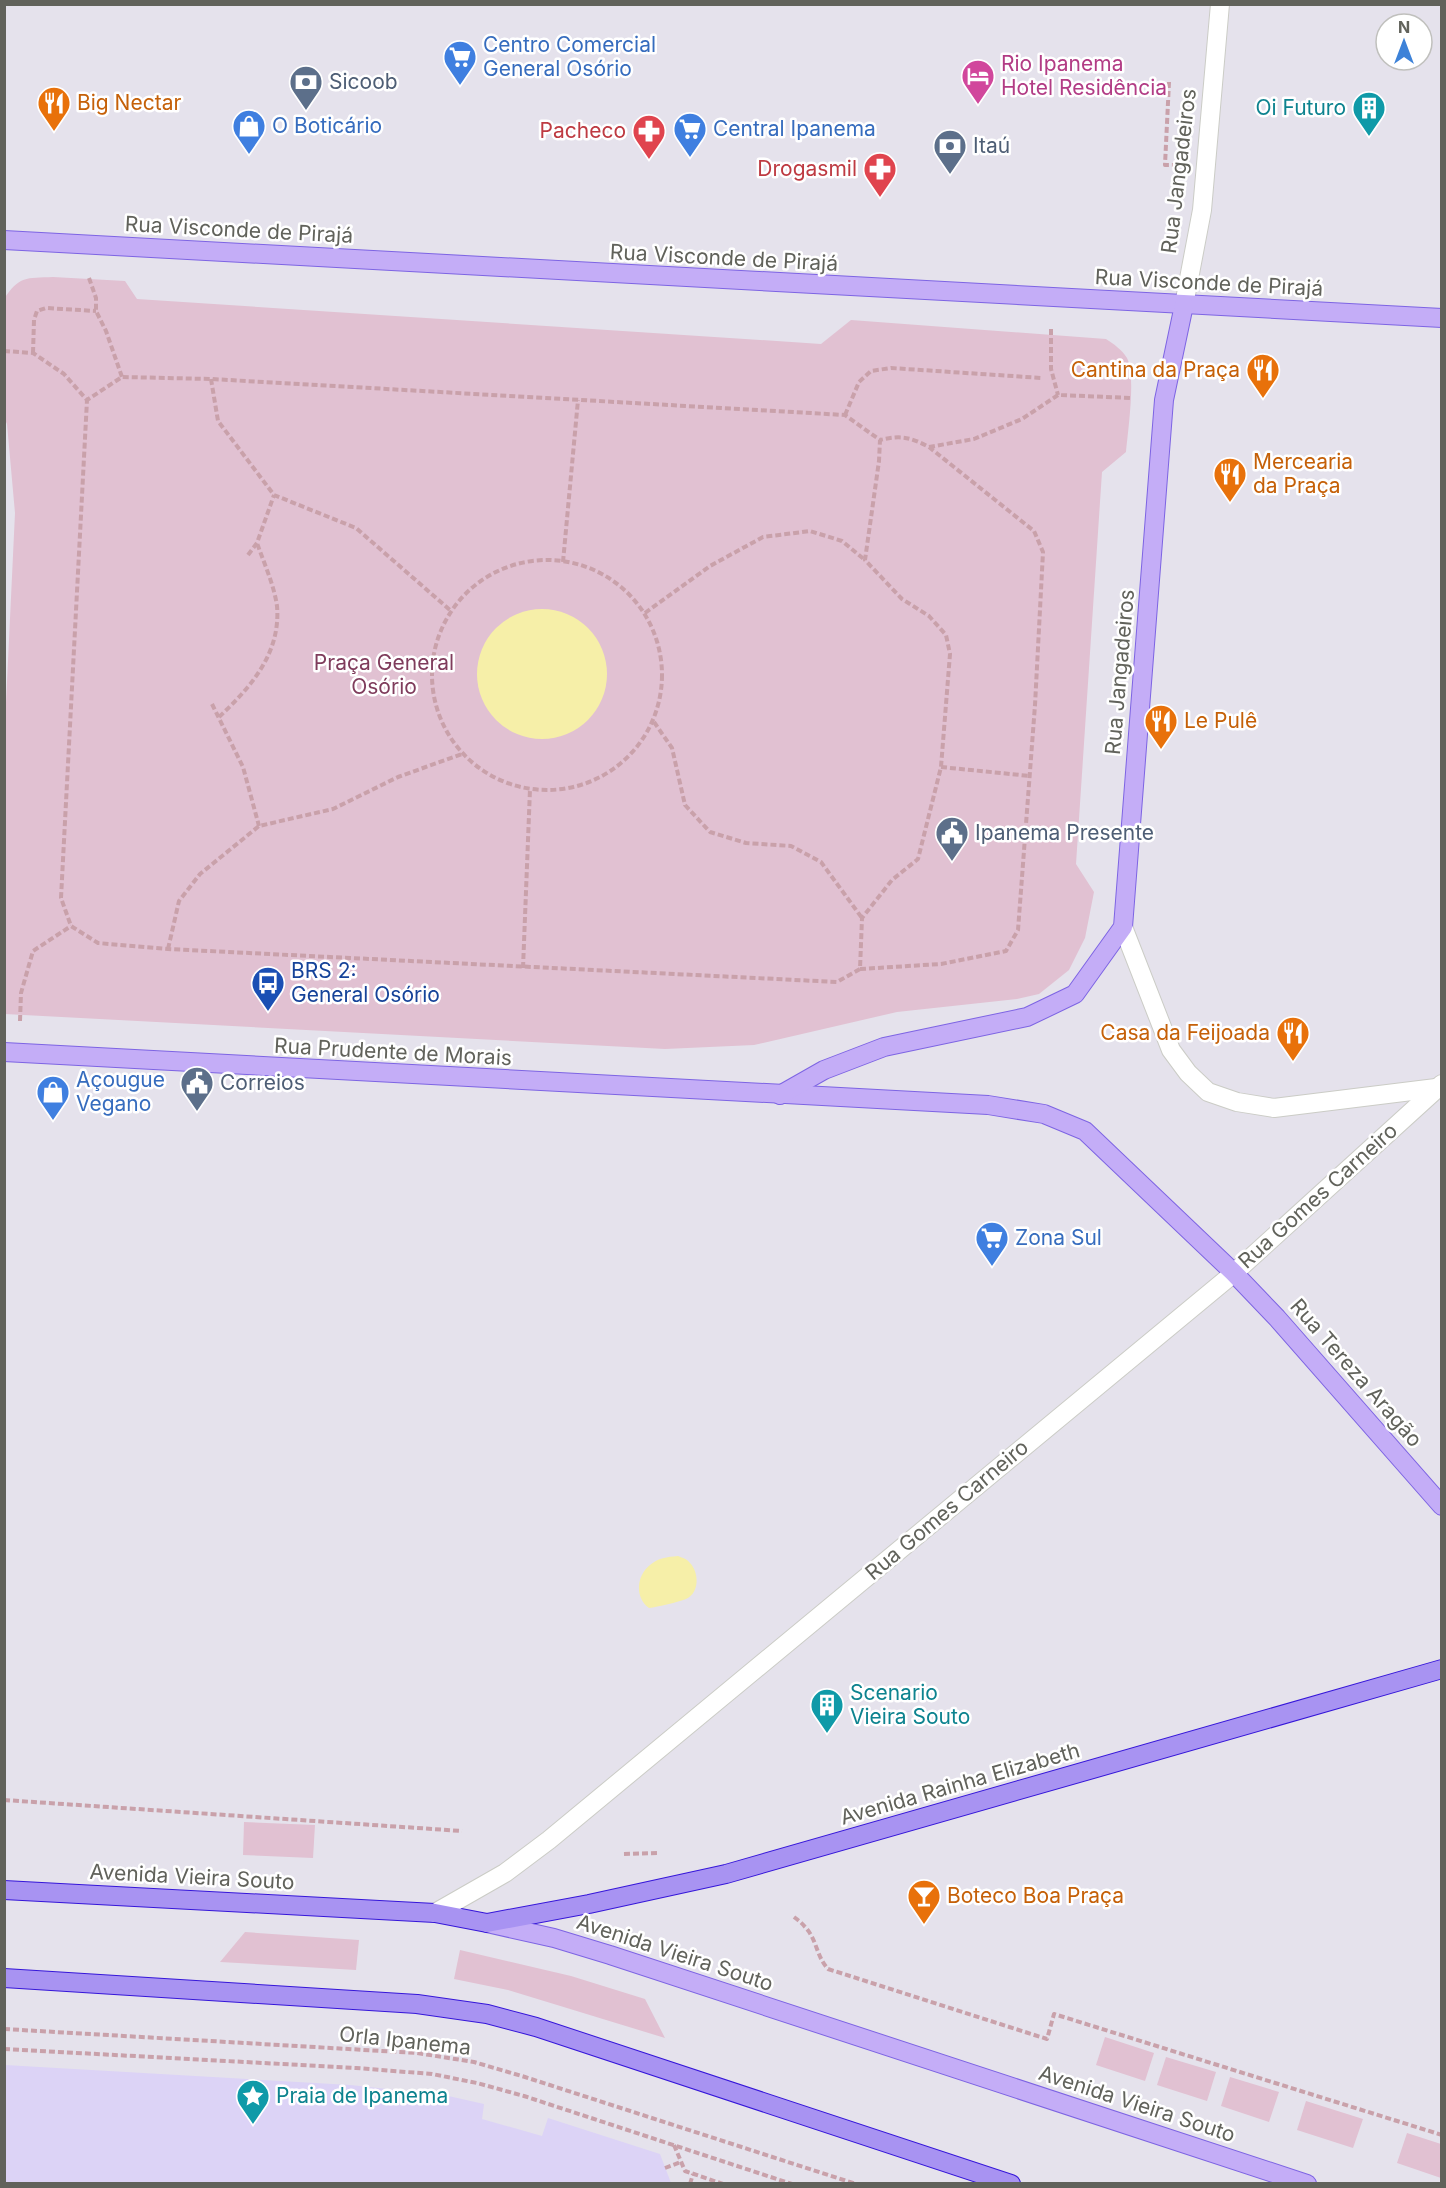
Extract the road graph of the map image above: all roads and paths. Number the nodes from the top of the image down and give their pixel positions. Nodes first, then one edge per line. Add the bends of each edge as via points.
1 (1220, 4) edge
2 (1168, 82) dead end
3 (1166, 150) dead end
4 (4, 240) edge
5 (90, 244) junction
6 (1054, 299) junction
7 (1184, 305) junction
8 (96, 311) junction
9 (1442, 318) edge
10 (4, 351) edge
11 (33, 352) junction
12 (122, 377) junction
13 (1042, 378) dead end
14 (211, 380) junction
15 (1058, 395) junction
16 (87, 400) junction
17 (578, 400) junction
18 (1164, 400) junction
19 (845, 416) junction
20 (879, 440) junction
21 (929, 447) junction
22 (274, 495) junction
23 (257, 543) junction
24 (248, 555) dead end
25 (865, 560) junction
26 (563, 562) junction
27 (450, 610) junction
28 (645, 613) junction
29 (212, 704) dead end
30 (219, 717) junction
31 (654, 722) junction
32 (462, 754) junction
33 (941, 767) junction
34 (1030, 776) junction
35 (530, 789) junction
36 (259, 826) junction
37 (862, 918) junction
38 (71, 926) junction
39 (1123, 927) junction
40 (168, 949) junction
41 (523, 968) junction
42 (860, 969) junction
43 (12, 1053) edge
44 (1439, 1086) edge
45 (780, 1095) junction
46 (1234, 1273) junction
47 (1442, 1506) edge
48 (1442, 1669) edge
49 (4, 1800) edge
50 (462, 1831) dead end
51 (4, 1890) edge
52 (435, 1913) junction
53 (794, 1917) dead end
54 (487, 1923) junction
55 (4, 1978) edge
56 (4, 2029) edge
57 (4, 2049) edge
58 (1442, 2135) edge
59 (674, 2145) junction
60 (681, 2162) junction
61 (665, 2168) dead end
62 (693, 2174) junction
63 (690, 2184) edge
64 (723, 2184) edge
65 (792, 2184) edge
66 (856, 2184) edge
67 (1011, 2184) edge
68 (1307, 2184) edge

1 - 7 street, Rua Jangadeiros via 1202,210
2 - 3 path
4 - 5 main road, Rua Visconde de Pirajá
5 - 6 main road, Rua Visconde de Pirajá
5 - 8 path via 89,279
6 - 7 main road, Rua Visconde de Pirajá
6 - 15 path via 1051,369
7 - 9 main road, Rua Visconde de Pirajá
7 - 18 main road, Rua Jangadeiros
8 - 11 path via 37,311
8 - 12 path
10 - 11 path
11 - 16 path via 64,374
12 - 14 path
12 - 16 path
13 - 19 path via 871,370 859,382
14 - 17 path
14 - 22 path via 218,421
15 - 18 path
15 - 21 path via 1022,419 975,439
16 - 38 path via 61,898
17 - 19 path
17 - 26 path
18 - 39 main road, Rua Jangadeiros
19 - 20 path
20 - 21 path via 912,438
20 - 25 path
21 - 34 path via 1034,531 1043,552
22 - 23 path
22 - 27 path via 356,528
23 - 24 path
23 - 30 path via 276,606 276,635 268,659 245,692
25 - 28 path via 842,541 810,531 763,537 710,566
25 - 33 path via 902,599 929,616 946,635 950,654
26 - 27 path via 551,559 512,564 477,582
26 - 28 path via 588,567 620,585
27 - 32 path via 435,645 431,684 441,722
28 - 31 path via 660,648 663,685
29 - 30 path
30 - 36 path via 243,766
31 - 35 path via 633,752 604,776 568,788
31 - 37 path via 672,748 686,805 710,832 746,843 792,846 821,862
32 - 35 path via 494,777
32 - 36 path via 398,777 333,809
33 - 34 path
33 - 37 path via 918,859 892,880
34 - 42 path via 1018,930 1006,951 941,964
35 - 41 path
36 - 40 path via 200,874 179,901
37 - 42 path
38 - 40 path via 98,943
38 - 43 path via 33,951 21,993
39 - 44 street, Rua Jangadeiros via 1171,1050 1208,1092 1274,1108
39 - 45 main road via 1075,994 1027,1017 884,1047 824,1070
40 - 41 path
41 - 42 path via 837,982
43 - 45 main road, Rua Prudente de Morais
44 - 46 street, Rua Gomes Carneiro
45 - 46 main road, Rua Prudente de Morais via 988,1105 1044,1114 1085,1131
46 - 47 main road, Rua Tereza Aragão
46 - 52 street, Rua Gomes Carneiro via 549,1840 505,1873
48 - 54 highway, Avenida Rainha Elizabeth via 726,1874
49 - 50 path
51 - 52 highway, Avenida Vieira Souto
52 - 54 highway, Avenida Vieira Souto
53 - 58 path via 807,1928 820,1960 828,1969 1047,2039 1054,2014
54 - 68 main road, Avenida Vieira Souto via 610,1955
55 - 67 highway via 417,2004 487,2014
56 - 66 path, Orla Ipanema via 417,2053 474,2062
57 - 59 path via 432,2074 524,2096
59 - 60 path
59 - 65 path
60 - 61 path
60 - 62 path
62 - 63 path
62 - 64 path

